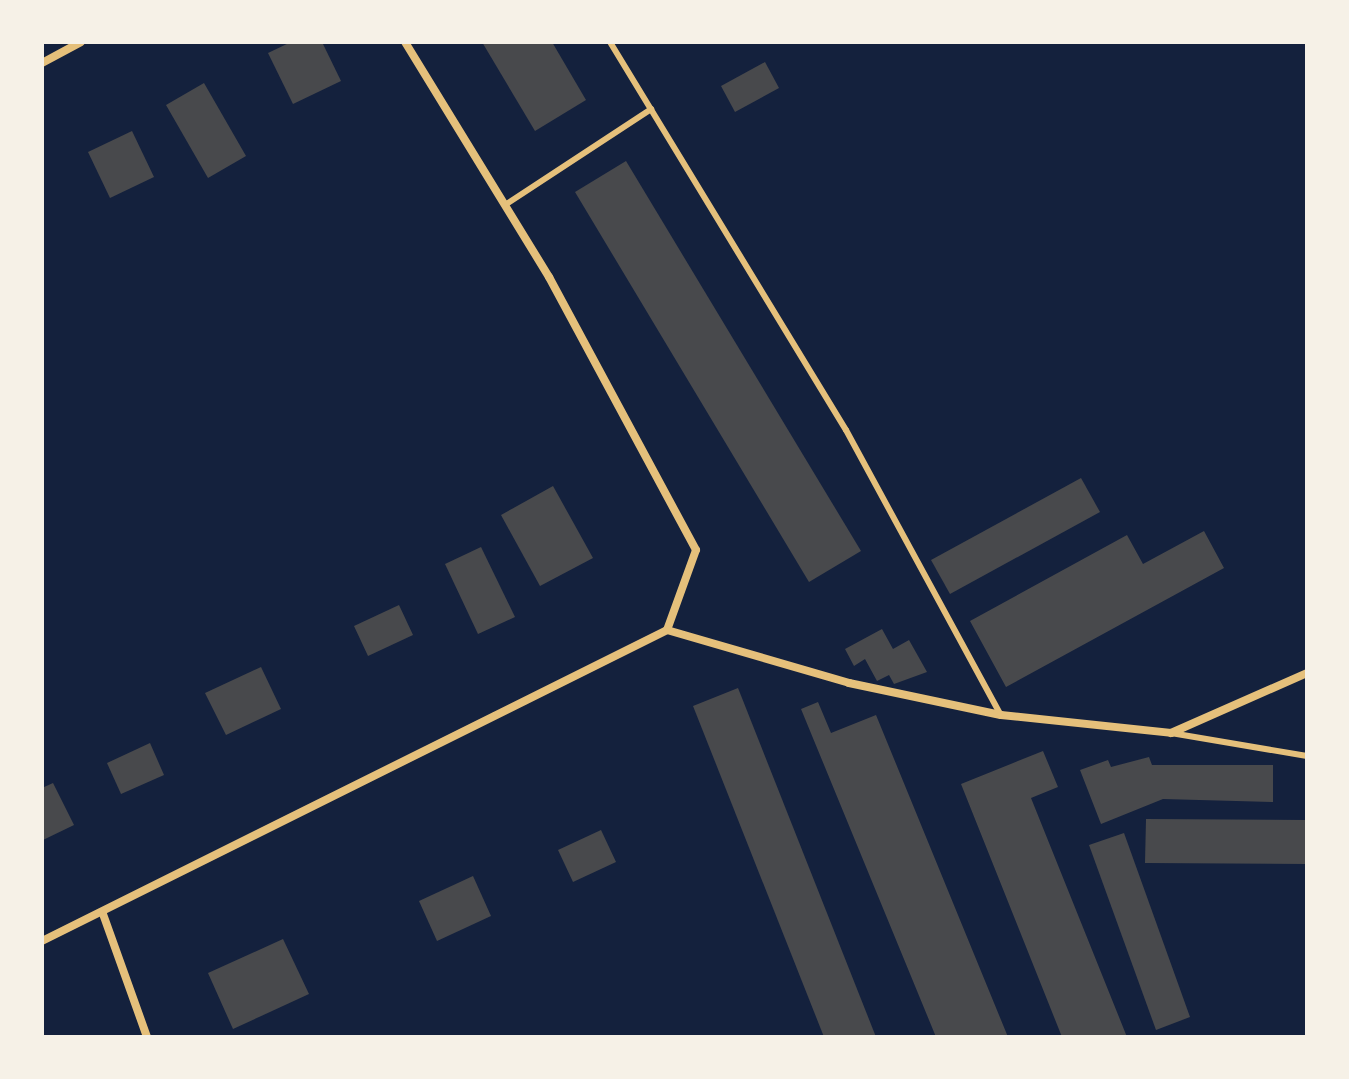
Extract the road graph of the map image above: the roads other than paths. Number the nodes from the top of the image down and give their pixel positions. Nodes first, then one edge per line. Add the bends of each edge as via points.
1 (81, 42) edge
2 (405, 42) edge
3 (610, 42) edge
4 (42, 63) edge
5 (651, 109) junction
6 (505, 205) junction
7 (667, 630) junction
8 (1307, 673) edge
9 (1001, 715) junction
10 (1171, 733) junction
11 (1307, 756) edge
12 (103, 914) junction
13 (42, 941) edge
14 (147, 1037) edge

1 - 4 street
2 - 6 street
3 - 5 lane
5 - 6 lane
5 - 9 lane via 846,430
6 - 7 street via 696,550
7 - 9 street via 849,683
7 - 12 street
8 - 10 street
9 - 10 street
10 - 11 lane
12 - 13 street
12 - 14 street

